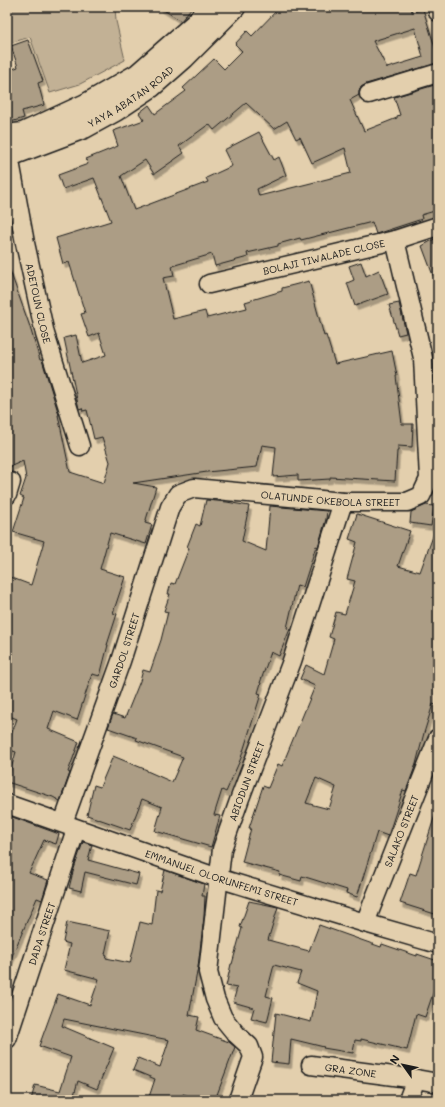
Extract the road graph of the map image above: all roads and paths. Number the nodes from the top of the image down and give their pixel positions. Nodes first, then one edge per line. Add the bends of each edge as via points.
1 (211, 7) edge
2 (234, 7) edge
3 (437, 7) edge
4 (438, 12) edge
5 (438, 73) edge
6 (370, 94) dead end
7 (8, 149) edge
8 (438, 226) edge
9 (395, 240) junction
10 (209, 284) dead end
11 (80, 446) dead end
12 (194, 488) joint
13 (343, 502) junction
14 (438, 738) edge
15 (7, 804) edge
16 (70, 826) junction
17 (218, 878) junction
18 (365, 923) junction
19 (438, 944) edge
20 (7, 1039) edge
21 (311, 1065) dead end
22 (416, 1078) junction
23 (438, 1083) edge
24 (238, 1100) edge
25 (408, 1100) edge

1 - 7 main road, YAYA ABATAN ROAD via 138,75 79,108 23,134
2 - 7 main road, YAYA ABATAN ROAD via 184,57 151,86 127,102 84,127
3 - 4 street
5 - 6 street
7 - 11 street, ADETOUN CLOSE via 45,334
8 - 9 street, BOLAJI TIWALADE CLOSE
9 - 10 street, BOLAJI TIWALADE CLOSE
9 - 13 street, OLATUNDE OKEBOLA STREET via 423,358 429,479 421,496 407,502
12 - 13 street, OLATUNDE OKEBOLA STREET
12 - 16 street, GARDOL STREET via 178,494 170,507
13 - 17 street, ABIODUN STREET via 292,661 222,849
14 - 18 street, SALAKO STREET
15 - 16 street, EMMANUEL OLORUNFEMI STREET
16 - 17 street, EMMANUEL OLORUNFEMI STREET
16 - 20 street, DADA STREET
17 - 18 street, EMMANUEL OLORUNFEMI STREET
17 - 24 street, ABIODUN STREET via 208,972 223,1018 249,1046 253,1057
18 - 19 street, EMMANUEL OLORUNFEMI STREET
21 - 22 street, GRA ZONE
22 - 23 street, GRA ZONE
22 - 25 street

